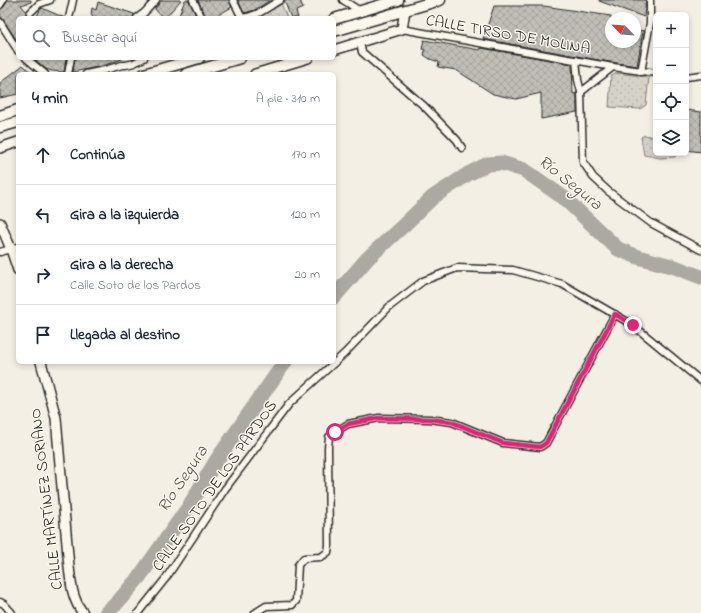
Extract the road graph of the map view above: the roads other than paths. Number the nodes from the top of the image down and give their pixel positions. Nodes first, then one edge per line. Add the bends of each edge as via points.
1 (3, 0) edge
2 (50, 0) edge
3 (73, 0) edge
4 (156, 0) edge
5 (193, 0) edge
6 (233, 0) edge
7 (343, 0) edge
8 (397, 0) edge
9 (440, 0) edge
10 (650, 0) edge
11 (276, 1) edge
12 (0, 5) edge
13 (405, 10) junction
14 (360, 11) junction
15 (30, 13) dead end
16 (69, 16) edge
17 (140, 16) edge
18 (201, 16) edge
19 (240, 16) edge
20 (252, 16) edge
21 (336, 18) edge
22 (0, 22) edge
23 (402, 29) junction
24 (336, 30) edge
25 (360, 42) junction
26 (16, 48) edge
27 (336, 49) edge
28 (28, 60) edge
29 (71, 60) edge
30 (121, 60) edge
31 (140, 60) edge
32 (192, 60) edge
33 (233, 60) edge
34 (301, 60) edge
35 (576, 60) junction
36 (122, 65) junction
37 (613, 67) junction
38 (43, 72) edge
39 (68, 72) edge
40 (96, 72) edge
41 (151, 72) edge
42 (193, 72) edge
43 (262, 72) edge
44 (640, 72) junction
45 (653, 73) edge
46 (701, 75) edge
47 (689, 77) edge
48 (581, 92) junction
49 (16, 111) edge
50 (0, 116) edge
51 (16, 123) edge
52 (0, 127) edge
53 (16, 143) edge
54 (0, 148) edge
55 (462, 148) dead end
56 (0, 223) edge
57 (15, 248) edge
58 (701, 250) edge
59 (0, 252) edge
60 (615, 314) junction
61 (336, 361) edge
62 (42, 364) edge
63 (333, 364) edge
64 (701, 381) edge
65 (0, 602) edge
66 (81, 611) edge
67 (12, 613) edge
68 (138, 613) edge
69 (255, 613) edge

1 - 12 street
2 - 15 street via 39,4
3 - 16 street
4 - 17 street
5 - 18 street
6 - 19 street
7 - 14 street
8 - 13 street
8 - 14 main road
9 - 13 main road
10 - 44 street via 650,23
11 - 20 street
13 - 23 street
13 - 24 main road
14 - 21 main road
22 - 26 street
23 - 25 street
23 - 35 street, CALLE TIRSO DE MOLINA
25 - 27 street
25 - 55 street via 362,52 424,106
28 - 38 street
29 - 39 street
30 - 36 street
31 - 36 street
32 - 41 main road
33 - 42 main road
34 - 43 street
35 - 37 street, CALLE TIRSO DE MOLINA
35 - 48 street
36 - 40 street
37 - 44 street, CALLE TIRSO DE MOLINA
37 - 48 street
44 - 45 street, CALLE TIRSO DE MOLINA
46 - 47 street
48 - 58 street via 583,162 593,177 651,223
49 - 50 main road
51 - 52 main road
53 - 54 street
56 - 57 street
57 - 59 street
60 - 61 street, CALLE SOTO DE LOS PARDOS via 562,284 513,270 458,268 423,281 390,307
60 - 64 street, CALLE SOTO DE LOS PARDOS via 633,325
60 - 69 street via 546,443 540,447 503,443 452,422 430,419 379,418 348,424 335,432 329,437 328,448 328,552 321,557 304,558 298,565 296,601 292,605 266,606
62 - 66 street, CALLE MARTÍNEZ SORIANO via 56,418 71,586
63 - 68 street, CALLE SOTO DE LOS PARDOS via 289,404 225,489 166,578
65 - 67 street

